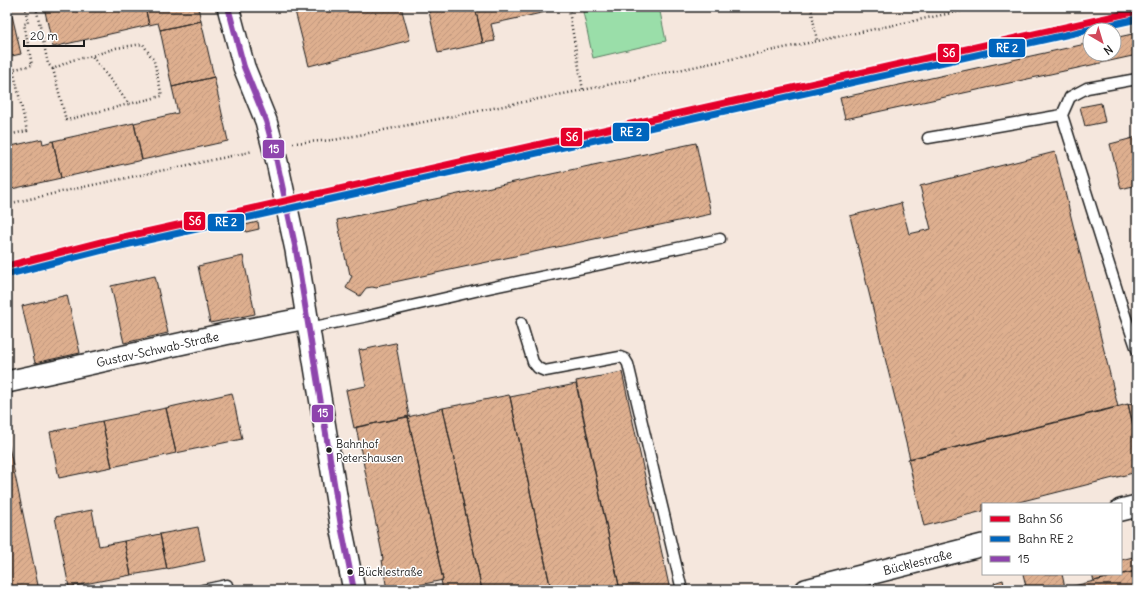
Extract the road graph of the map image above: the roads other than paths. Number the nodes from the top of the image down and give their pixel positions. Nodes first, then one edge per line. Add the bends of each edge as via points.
1 (228, 7) edge
2 (1137, 79) edge
3 (1062, 115) junction
4 (928, 138) dead end
5 (720, 239) dead end
6 (308, 323) junction
7 (521, 323) dead end
8 (1137, 350) edge
9 (7, 382) edge
10 (982, 545) edge
11 (227, 585) dead end
12 (203, 590) edge
13 (354, 590) edge
14 (682, 590) edge
15 (806, 590) edge

1 - 6 street via 244,67 266,121 273,147 296,250
2 - 3 lane via 1087,88 1070,97
3 - 4 lane
3 - 8 lane
5 - 6 lane via 368,316
6 - 9 street, Gustav-Schwab-Straße via 225,334
6 - 13 street
7 - 14 lane via 532,362 538,368 546,371 620,357 628,364
10 - 15 street, Bücklestraße
11 - 12 lane

